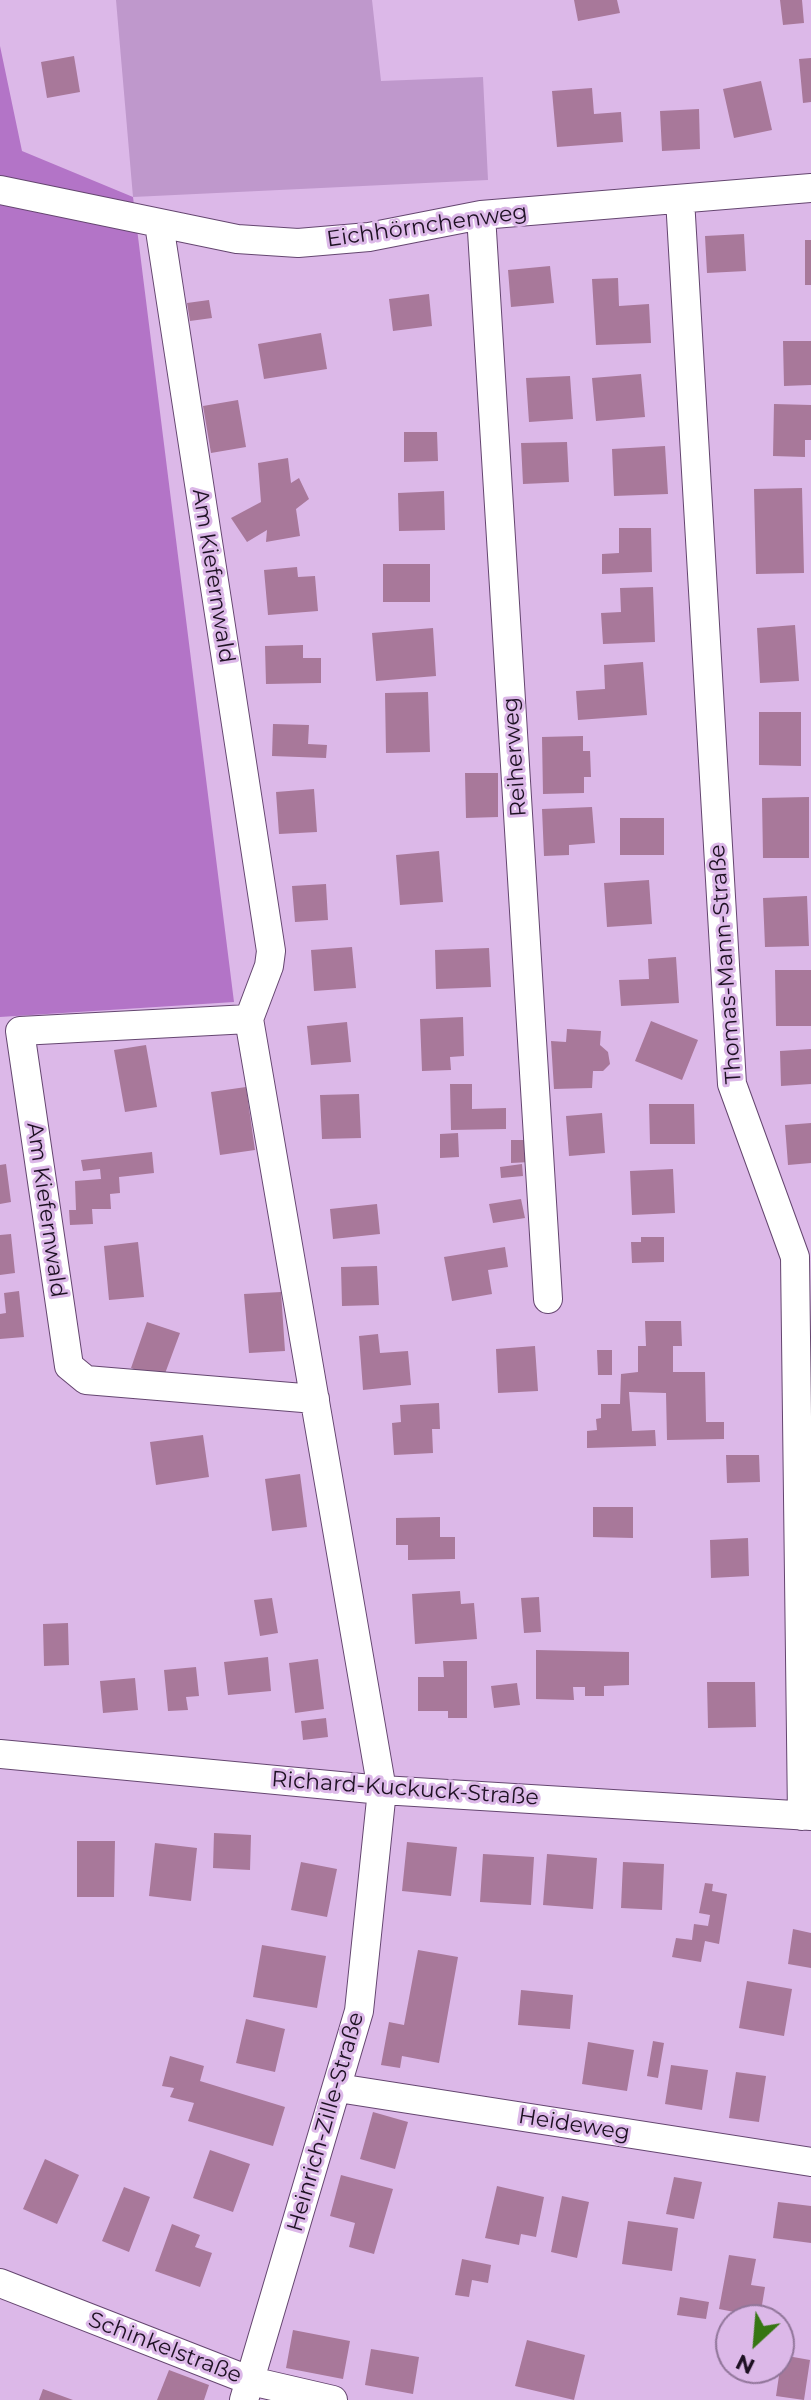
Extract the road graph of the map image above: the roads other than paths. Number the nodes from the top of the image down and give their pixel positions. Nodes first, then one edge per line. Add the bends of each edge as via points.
1 (811, 188) edge
2 (0, 190) edge
3 (680, 199) junction
4 (481, 215) junction
5 (159, 224) junction
6 (249, 1019) junction
7 (548, 1299) dead end
8 (315, 1399) junction
9 (0, 1754) edge
10 (382, 1790) junction
11 (807, 1816) edge
12 (338, 2088) junction
13 (811, 2162) edge
14 (0, 2283) edge
15 (248, 2391) edge
16 (333, 2400) edge

1 - 3 street, Eichhörnchenweg
2 - 5 street, Eichhörnchenweg
3 - 4 street, Eichhörnchenweg
3 - 11 street, Thomas-Mann-Straße via 732,1084 795,1257
4 - 5 street, Eichhörnchenweg via 369,237 298,243 237,239
4 - 7 street, Reiherweg
5 - 6 street, Am Kiefernwald via 271,951
6 - 8 street
6 - 8 street, Am Kiefernwald via 20,1031 69,1366 86,1380
8 - 10 street
9 - 10 street, Richard-Kuckuck-Straße
10 - 11 street, Richard-Kuckuck-Straße
10 - 12 street, Heinrich-Zille-Straße via 359,2011
12 - 13 street, Heideweg
12 - 15 street, Heinrich-Zille-Straße
14 - 15 street, Schinkelstraße
15 - 16 street, Schinkelstraße

